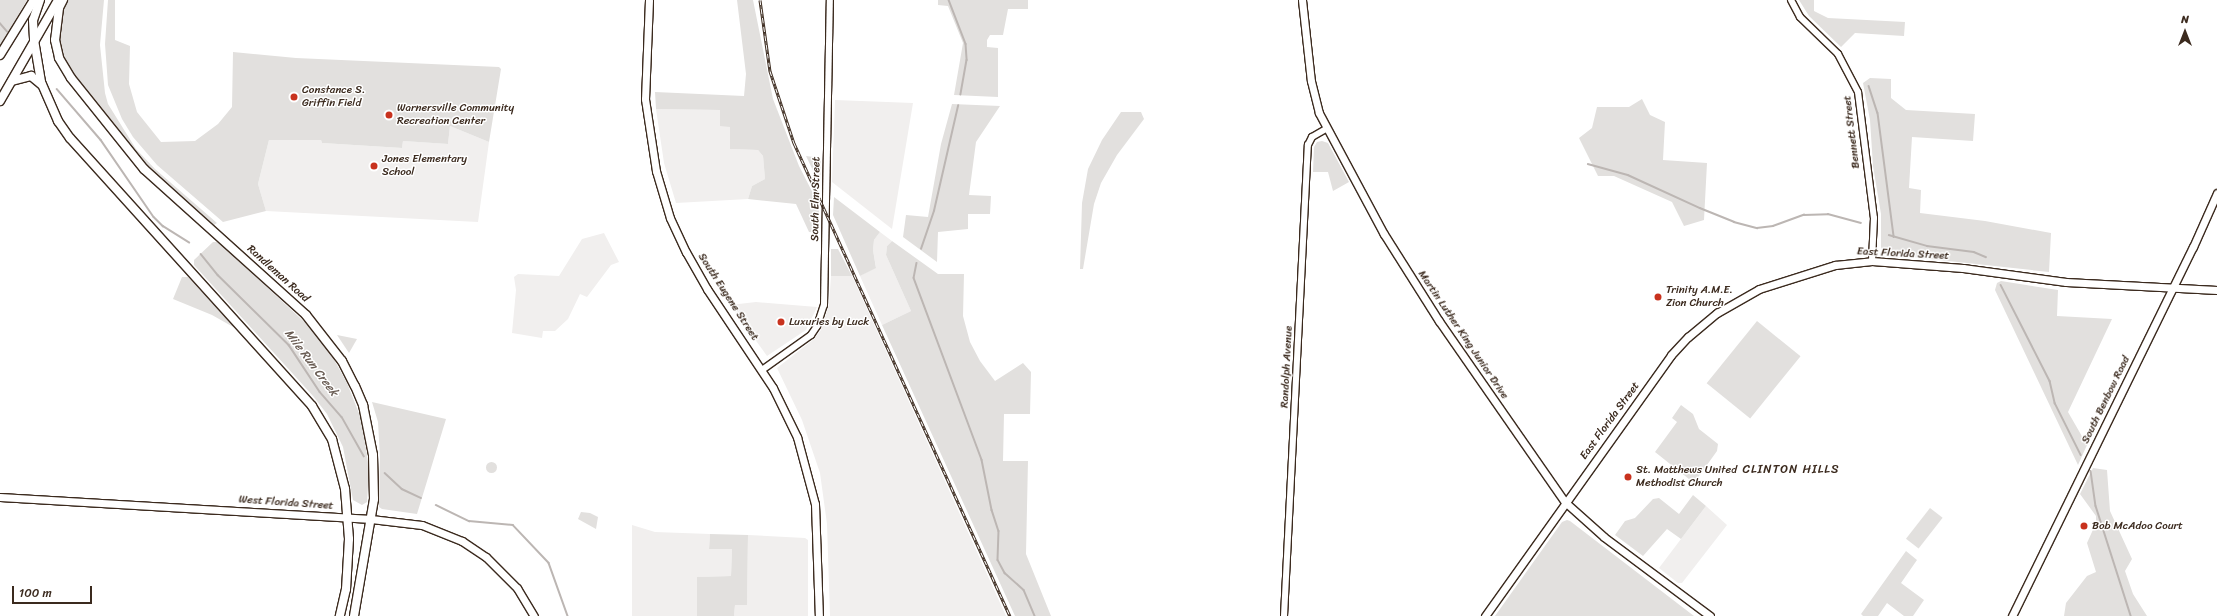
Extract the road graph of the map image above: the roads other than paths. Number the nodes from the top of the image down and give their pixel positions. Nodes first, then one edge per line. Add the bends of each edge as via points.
1 (34, 0) edge
2 (40, 0) edge
3 (58, 0) edge
4 (63, 0) edge
5 (649, 0) edge
6 (830, 0) edge
7 (1302, 0) edge
8 (1790, 0) edge
9 (34, 40) junction
10 (0, 54) edge
11 (12, 81) junction
12 (42, 86) junction
13 (0, 102) edge
14 (1326, 129) junction
15 (2217, 193) edge
16 (1872, 261) junction
17 (2173, 288) junction
18 (2217, 290) edge
19 (762, 370) junction
20 (0, 497) edge
21 (1565, 502) junction
22 (346, 518) junction
23 (370, 519) junction
24 (340, 616) edge
25 (354, 616) edge
26 (534, 616) edge
27 (819, 616) edge
28 (1284, 616) edge
29 (1485, 616) edge
30 (1710, 616) edge
31 (2012, 616) edge

1 - 10 main road
2 - 9 main road via 33,20
3 - 9 main road
4 - 23 main road, Randleman Road via 59,8 55,40 59,58 71,78 144,169 306,315 342,361 363,405 370,433 374,499
5 - 19 main road, South Eugene Street via 645,99 650,144 662,195 678,235 698,274
6 - 19 street, South Elm Street via 824,305 811,335
7 - 14 main road, Martin Luther King Junior Drive via 1313,93
8 - 16 street, Bennett Street via 1800,16 1838,54 1858,92 1874,218
9 - 11 main road
9 - 12 main road
11 - 12 main road via 31,76
11 - 13 main road
12 - 22 main road via 48,102 70,138 312,406 332,439 340,460
14 - 21 main road, Martin Luther King Junior Drive via 1384,234 1422,295
14 - 28 street, Randolph Avenue via 1312,137 1308,145
15 - 17 main road, South Benbow Road
16 - 17 main road, East Florida Street via 1956,267 2066,282
16 - 21 main road, East Florida Street via 1835,265 1777,282 1741,299 1706,321 1671,355
17 - 18 main road, East Florida Street
17 - 31 main road, South Benbow Road
19 - 27 main road, South Eugene Street via 792,423 810,480 818,534
20 - 22 main road, West Florida Street
21 - 29 main road, East Florida Street
21 - 30 main road, Martin Luther King Junior Drive via 1604,537
22 - 23 main road, West Florida Street
22 - 24 main road via 349,564
23 - 25 main road, Randleman Road
23 - 26 main road, West Florida Street via 422,525 462,541 486,557 504,574 517,588

